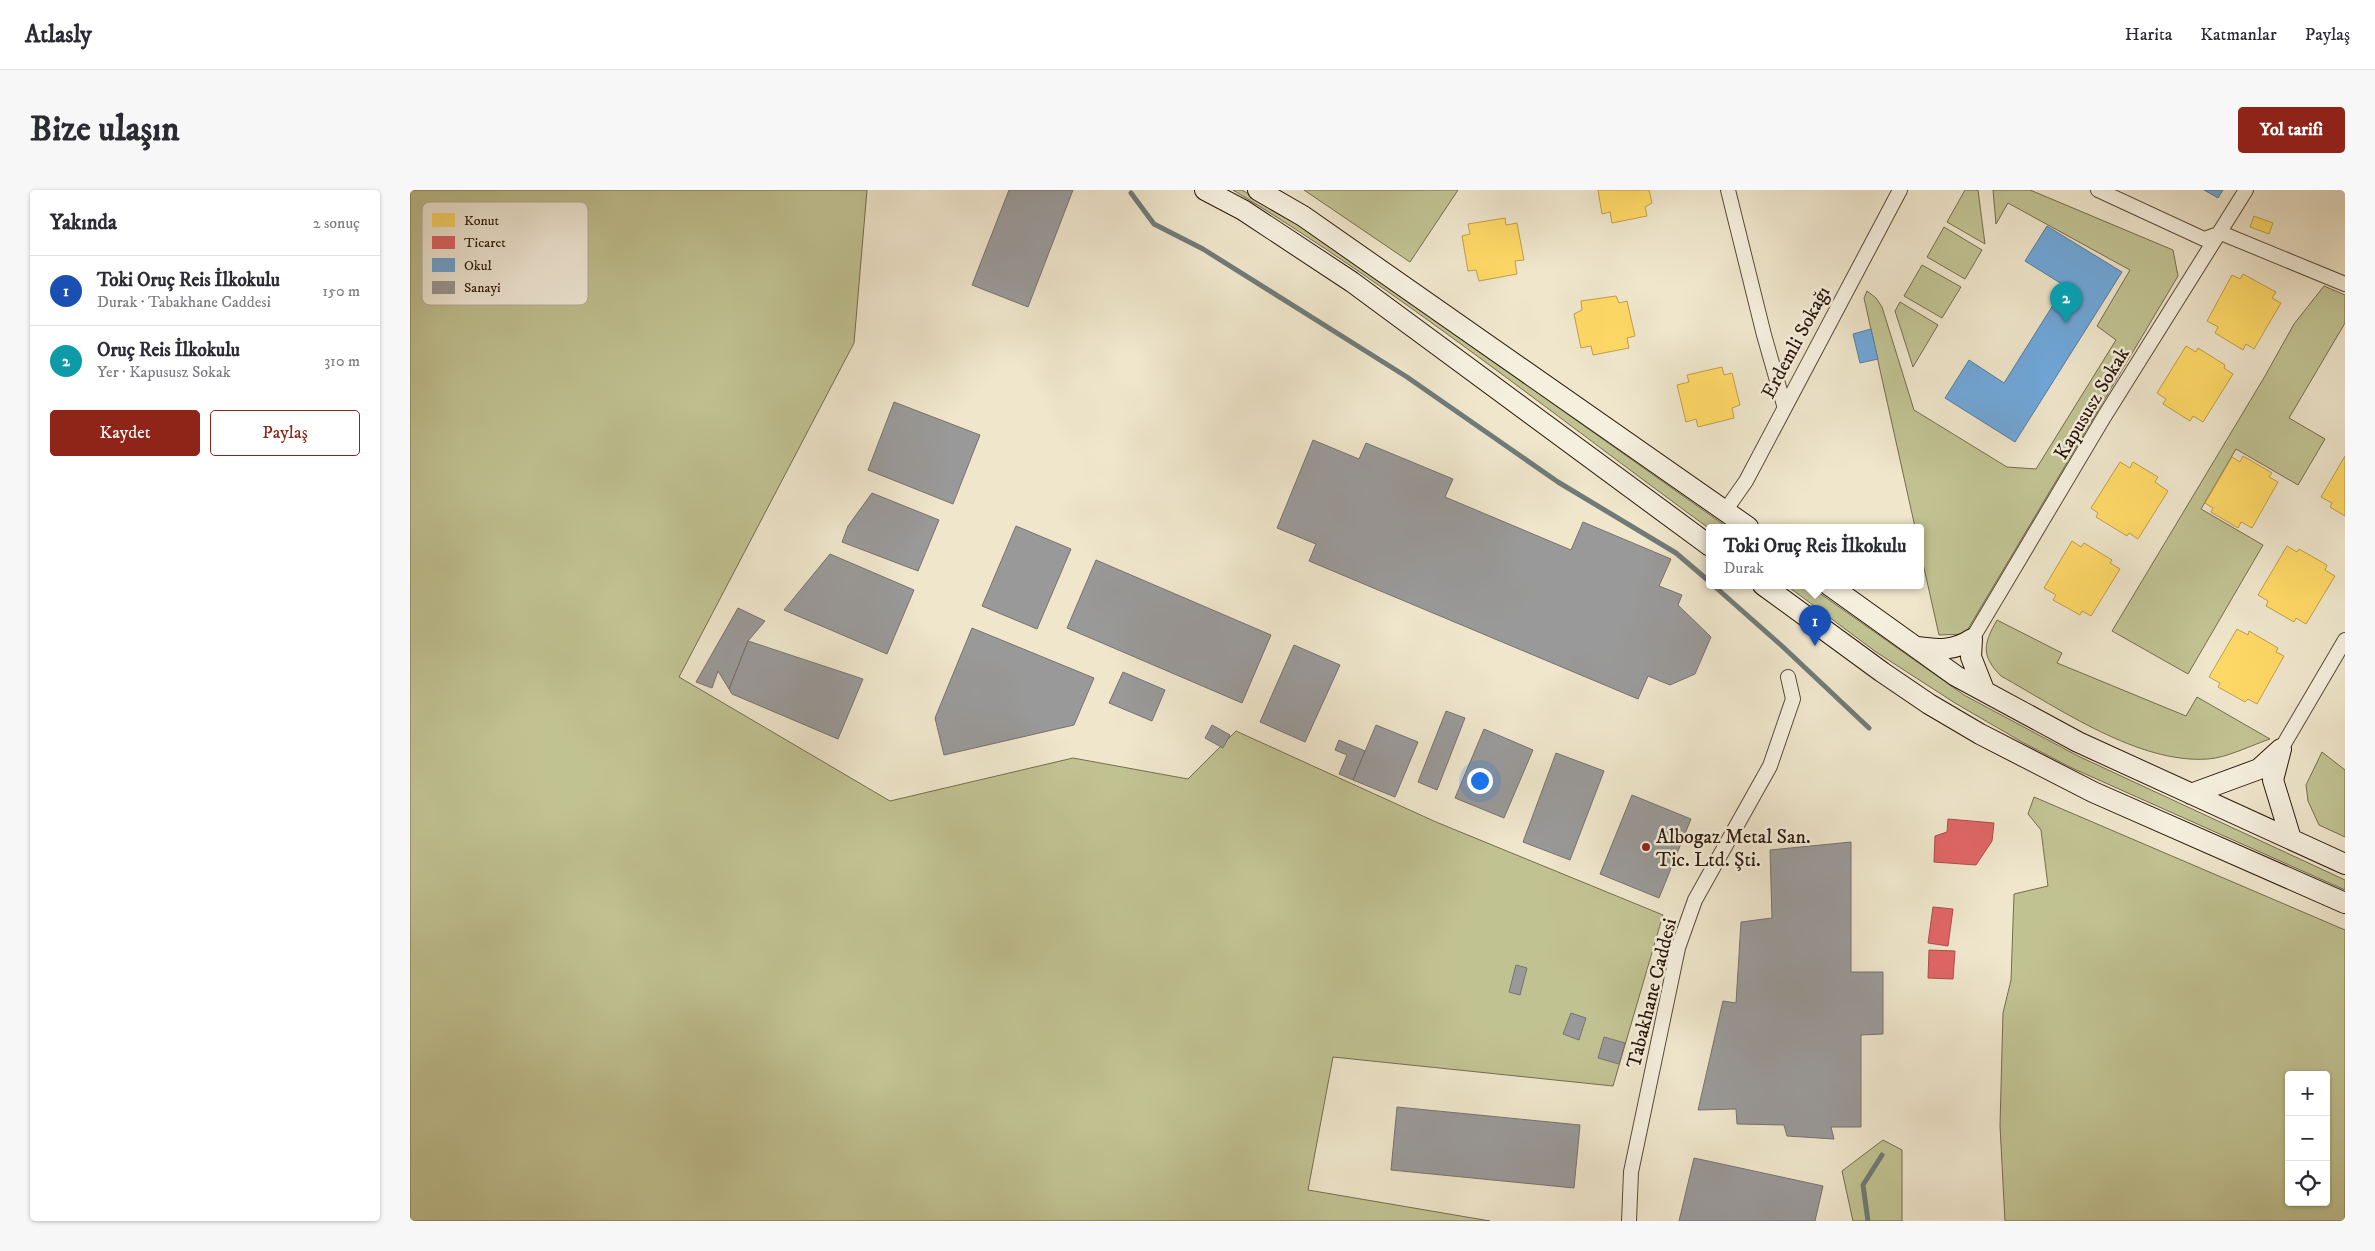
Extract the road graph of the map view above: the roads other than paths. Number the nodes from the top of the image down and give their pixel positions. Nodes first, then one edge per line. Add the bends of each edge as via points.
1 (1205, 190) edge
2 (1258, 190) edge
3 (1728, 190) edge
4 (1900, 190) edge
5 (2098, 190) edge
6 (2246, 190) edge
7 (2221, 233) junction
8 (2345, 284) edge
9 (1784, 405) junction
10 (1726, 511) junction
11 (1744, 524) edge
12 (1706, 543) edge
13 (1768, 589) edge
14 (1835, 589) edge
15 (1972, 639) junction
16 (2345, 640) edge
17 (1916, 647) junction
18 (1788, 677) dead end
19 (1984, 690) junction
20 (2281, 749) junction
21 (2191, 794) junction
22 (2291, 839) junction
23 (2345, 864) edge
24 (2345, 903) edge
25 (1629, 1221) edge

1 - 12 main road via 1243,210 1352,282
2 - 10 main road via 1303,216
3 - 9 street
4 - 9 street, Erdemli Sokağı
5 - 7 street via 2204,239
6 - 7 street, Kapususz Sokak
7 - 8 street
7 - 15 street, Kapususz Sokak via 2104,417
9 - 10 street, Erdemli Sokağı via 1746,481
10 - 11 main road
13 - 24 main road via 1890,678 1980,734 2093,792
14 - 17 main road
15 - 17 main road via 1955,648
15 - 19 main road via 1971,658
16 - 20 street
17 - 19 main road via 1956,676
18 - 25 street, Tabakhane Caddesi via 1793,699 1770,766 1695,900 1678,948 1631,1172
19 - 21 main road via 2078,742
20 - 21 main road via 2259,769
20 - 22 main road via 2273,780
21 - 22 main road
22 - 23 main road

